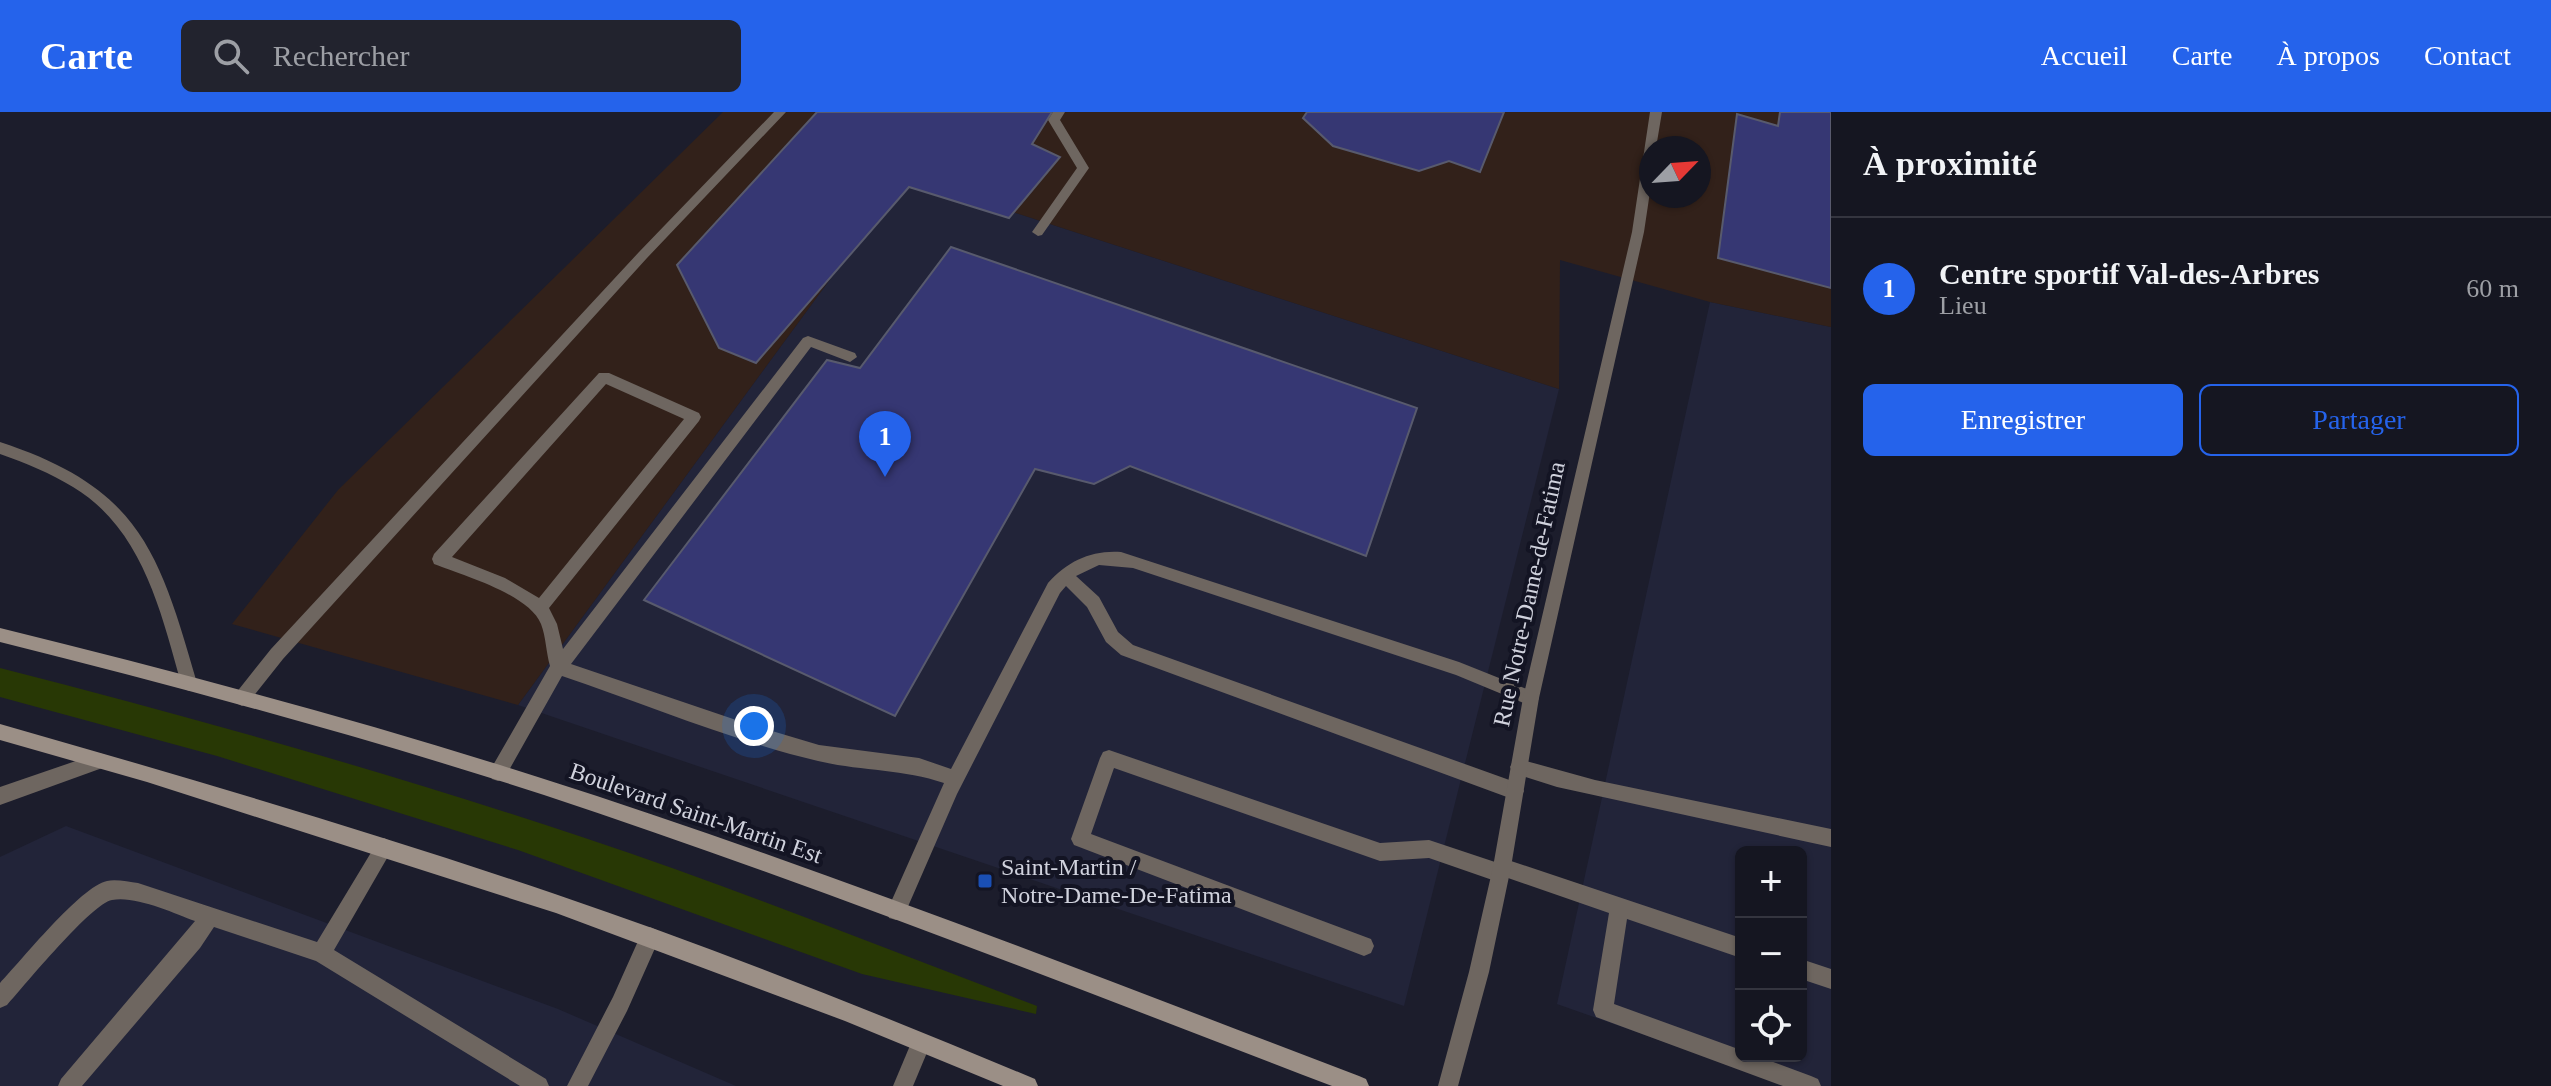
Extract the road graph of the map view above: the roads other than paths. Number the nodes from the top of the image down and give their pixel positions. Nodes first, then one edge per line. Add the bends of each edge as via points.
1 (780, 112) edge
2 (1059, 112) edge
3 (1656, 112) edge
4 (1038, 232) dead end
5 (850, 357) dead end
6 (0, 448) edge
7 (1065, 575) junction
8 (540, 608) junction
9 (0, 635) edge
10 (558, 667) junction
11 (189, 683) junction
12 (242, 698) junction
13 (1531, 698) junction
14 (0, 732) edge
15 (99, 761) junction
16 (1519, 767) junction
17 (498, 773) junction
18 (956, 779) junction
19 (1515, 791) junction
20 (0, 796) edge
21 (1831, 838) edge
22 (384, 847) junction
23 (1501, 870) junction
24 (1619, 907) junction
25 (896, 911) junction
26 (210, 916) junction
27 (650, 937) junction
28 (1364, 946) dead end
29 (1735, 946) edge
30 (321, 953) junction
31 (1807, 971) edge
32 (1831, 979) edge
33 (0, 998) edge
34 (921, 1043) junction
35 (68, 1086) edge
36 (539, 1086) edge
37 (577, 1086) edge
38 (903, 1086) edge
39 (1028, 1086) edge
40 (1359, 1086) edge
41 (1448, 1086) edge
42 (1811, 1086) edge

1 - 12 street via 643,255
2 - 4 street via 1054,120 1083,168
3 - 13 street, Rue Notre-Dame-de-Fatima via 1638,232
5 - 10 street via 808,341
6 - 11 street via 83,482 127,527 159,585
7 - 13 street via 1097,558 1133,561
7 - 18 street
7 - 19 street via 1093,602 1112,637 1127,650
8 - 8 street via 440,559 604,377 694,417
8 - 10 street
9 - 11 main road, Boulevard Saint-Martin Est
10 - 17 street
10 - 18 street via 819,753 919,766
11 - 12 main road, Boulevard Saint-Martin Est
12 - 17 main road, Boulevard Saint-Martin Est
13 - 16 street, Rue Notre-Dame-de-Fatima
14 - 15 main road
15 - 20 street
15 - 22 main road
16 - 19 street, Rue Notre-Dame-de-Fatima
16 - 21 street via 1566,784
17 - 25 main road, Boulevard Saint-Martin Est
18 - 25 street
19 - 23 street, Rue Notre-Dame-de-Fatima
22 - 27 main road
22 - 30 street
23 - 24 street
23 - 28 street via 1429,849 1380,852 1109,758 1080,839
23 - 41 street, Rue Notre-Dame-de-Fatima
24 - 29 street
24 - 42 street via 1603,1010
25 - 40 main road, Boulevard Saint-Martin Est
26 - 30 street
26 - 33 street via 138,892 108,890 83,908
26 - 35 street
27 - 34 main road
27 - 37 street
30 - 36 street
31 - 32 street
34 - 38 street
34 - 39 main road

